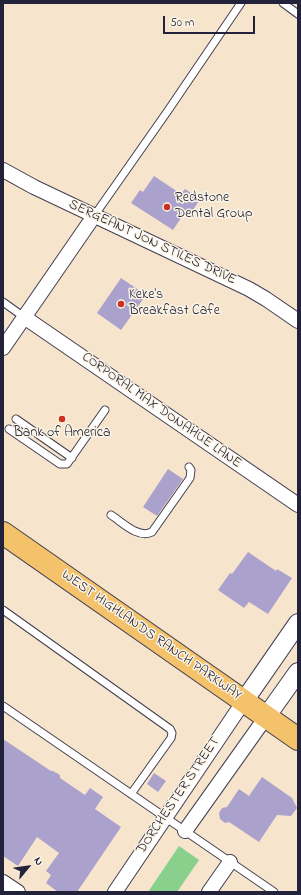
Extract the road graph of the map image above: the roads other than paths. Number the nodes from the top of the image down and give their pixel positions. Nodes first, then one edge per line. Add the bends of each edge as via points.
1 (241, 3) edge
2 (283, 3) edge
3 (298, 14) edge
4 (3, 170) edge
5 (94, 216) junction
6 (3, 302) edge
7 (24, 316) junction
8 (298, 321) edge
9 (3, 348) edge
10 (105, 410) dead end
11 (16, 419) dead end
12 (9, 429) dead end
13 (72, 458) junction
14 (188, 467) dead end
15 (298, 505) edge
16 (111, 515) dead end
17 (3, 532) edge
18 (3, 610) edge
19 (298, 623) edge
20 (298, 672) edge
21 (244, 701) junction
22 (3, 706) edge
23 (266, 717) junction
24 (298, 739) edge
25 (131, 794) junction
26 (165, 817) junction
27 (185, 831) junction
28 (230, 862) junction
29 (114, 892) edge
30 (209, 892) edge
31 (274, 892) edge

1 - 5 lane
2 - 3 lane
4 - 5 street, SERGEANT JON STILES DRIVE
5 - 7 street
5 - 8 street, SERGEANT JON STILES DRIVE via 249,289
6 - 7 lane
7 - 9 street
7 - 15 street, CORPORAL MAX DONAHUE LANE
10 - 13 lane
11 - 13 lane
12 - 13 lane via 60,464 67,464
14 - 16 lane via 191,470 190,478 152,532 143,535 138,533
17 - 21 main road, WEST HIGHLANDS RANCH PARKWAY
18 - 25 lane via 170,729 171,738
19 - 21 street
20 - 23 street
21 - 23 main road, WEST HIGHLANDS RANCH PARKWAY
21 - 26 street, DORCHESTER STREET
22 - 25 lane
23 - 24 main road, WEST HIGHLANDS RANCH PARKWAY
23 - 27 street, DORCHESTER STREET
25 - 26 lane
26 - 27 lane
26 - 29 street, DORCHESTER STREET
27 - 28 lane
28 - 30 street
28 - 31 lane

